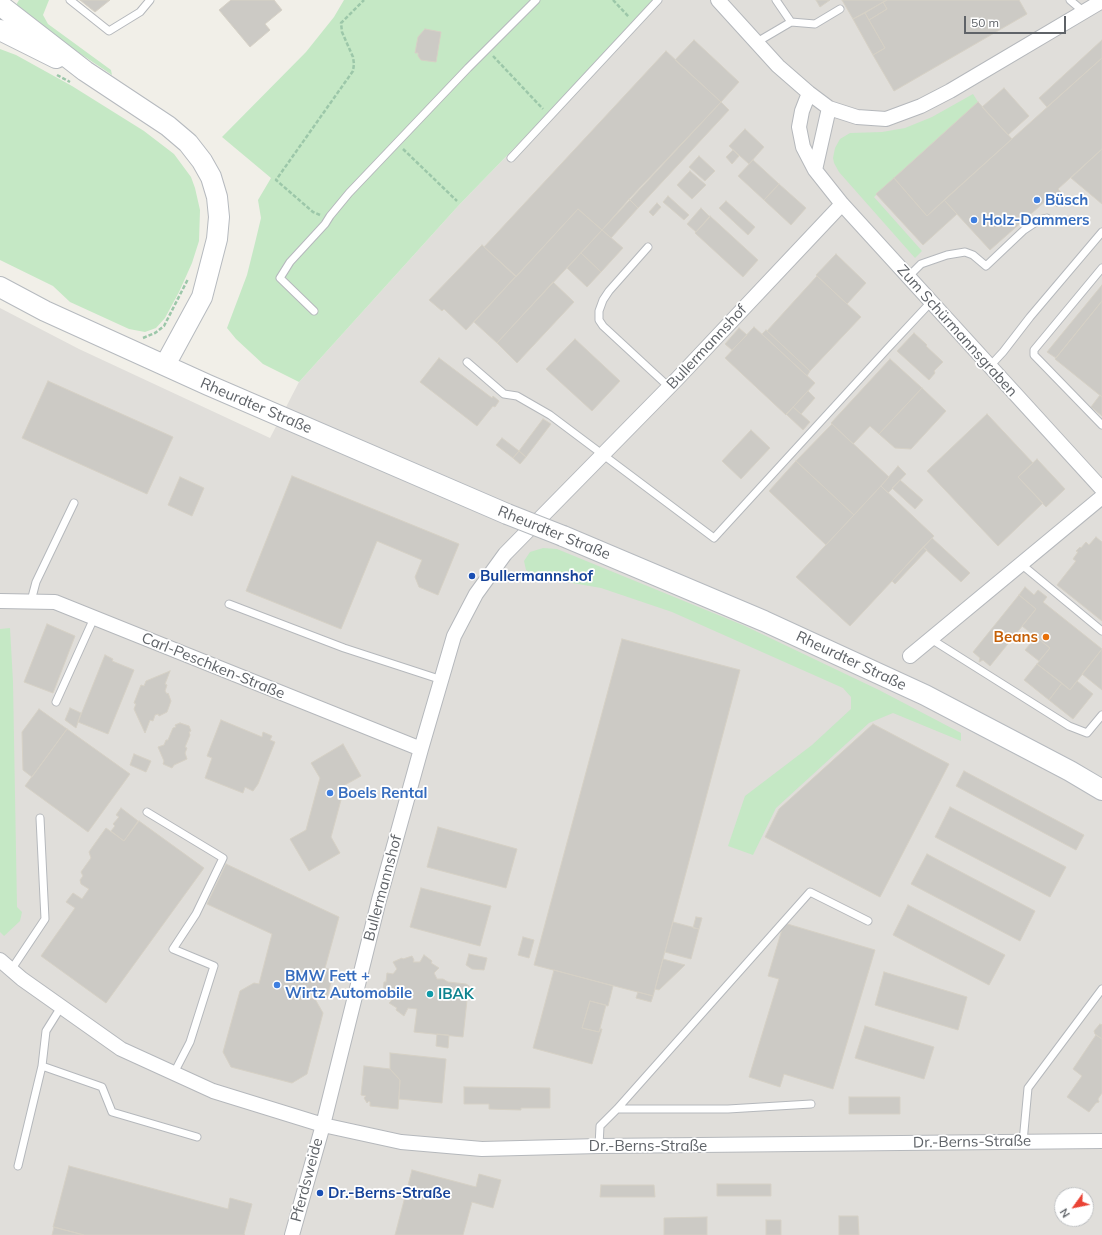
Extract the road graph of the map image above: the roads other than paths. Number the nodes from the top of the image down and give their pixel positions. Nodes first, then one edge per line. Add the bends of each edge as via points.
1 (70, 0) edge
2 (150, 0) edge
3 (536, 0) edge
4 (658, 0) edge
5 (718, 0) edge
6 (776, 0) edge
7 (1070, 0) edge
8 (1102, 1) edge
9 (0, 4) edge
10 (840, 9) dead end
11 (1084, 12) junction
12 (791, 22) junction
13 (0, 30) edge
14 (757, 42) junction
15 (78, 77) junction
16 (809, 93) junction
17 (829, 108) junction
18 (511, 158) dead end
19 (815, 170) junction
20 (842, 204) junction
21 (1047, 218) dead end
22 (1102, 232) edge
23 (648, 247) dead end
24 (1102, 268) edge
25 (908, 277) junction
26 (0, 287) edge
27 (931, 302) junction
28 (314, 311) dead end
29 (467, 362) dead end
30 (165, 365) junction
31 (990, 366) junction
32 (669, 387) junction
33 (1102, 425) edge
34 (602, 455) junction
35 (1102, 489) edge
36 (1102, 497) edge
37 (74, 503) dead end
38 (1021, 564) junction
39 (0, 601) edge
40 (31, 601) junction
41 (229, 604) dead end
42 (94, 618) junction
43 (1102, 631) edge
44 (931, 639) junction
45 (910, 656) dead end
46 (442, 680) junction
47 (56, 702) dead end
48 (1102, 715) edge
49 (1096, 722) junction
50 (1102, 727) edge
51 (422, 750) junction
52 (1102, 790) edge
53 (147, 812) dead end
54 (40, 818) dead end
55 (868, 921) dead end
56 (0, 960) edge
57 (11, 970) junction
58 (1102, 988) edge
59 (61, 1007) junction
60 (42, 1066) junction
61 (174, 1073) junction
62 (811, 1104) dead end
63 (617, 1109) junction
64 (323, 1125) junction
65 (198, 1137) dead end
66 (1102, 1141) edge
67 (1023, 1142) junction
68 (599, 1146) junction
69 (18, 1166) dead end
70 (292, 1235) edge

1 - 2 lane via 109,31 140,12
3 - 28 lane via 349,193 290,262 280,278
4 - 18 lane
5 - 14 street
6 - 12 lane
7 - 11 lane
8 - 11 street
9 - 15 main road
10 - 12 lane via 815,24
11 - 17 street via 921,106 886,119 857,118
12 - 14 lane
13 - 15 main road via 38,50
14 - 16 street via 778,66
15 - 30 main road via 168,126 188,143 211,177 219,217 217,239 202,297
16 - 17 street
16 - 19 street, Zum Schürmannsgraben via 799,127 803,147
17 - 19 street
19 - 20 street, Zum Schürmannsgraben
20 - 25 street, Zum Schürmannsgraben
20 - 32 street, Bullermannshof
21 - 25 lane via 1024,230 986,266 965,252 921,264
22 - 31 lane
23 - 32 lane via 609,291 599,311 599,320
24 - 33 lane via 1034,350 1034,355
25 - 27 street, Zum Schürmannsgraben
26 - 30 main road, Rheurdter Straße via 45,311
27 - 31 street, Zum Schürmannsgraben
27 - 34 lane via 714,538
29 - 34 lane via 504,394 517,396 550,415
30 - 52 main road, Rheurdter Straße, bridge via 507,514 764,621 925,695
31 - 35 street, Zum Schürmannsgraben
32 - 34 street, Bullermannshof
34 - 46 street, Bullermannshof via 505,554 476,594 454,636
36 - 38 street
37 - 40 lane via 36,582
38 - 43 lane
38 - 44 street
39 - 40 street, Carl-Peschken-Straße
40 - 42 street, Carl-Peschken-Straße via 54,602
41 - 46 lane via 351,650
42 - 47 lane
42 - 51 street, Carl-Peschken-Straße
44 - 45 street
44 - 49 lane via 1069,726 1087,733
46 - 51 street, Bullermannshof
48 - 49 lane
49 - 50 lane
51 - 64 street, Bullermannshof via 379,900
53 - 61 lane via 223,858 196,914 173,949 214,966 190,1042
54 - 57 lane via 44,919
55 - 63 lane via 810,892
56 - 57 street, Dr.-Berns-Straße
57 - 59 street, Dr.-Berns-Straße
58 - 67 lane via 1028,1088
59 - 60 lane via 46,1031
59 - 61 street, Dr.-Berns-Straße via 121,1049
60 - 65 lane via 102,1088 112,1112
60 - 69 lane
61 - 64 street, Dr.-Berns-Straße via 213,1091
62 - 63 lane via 728,1109
63 - 68 lane via 600,1126
64 - 68 street, Dr.-Berns-Straße via 401,1142 482,1148
64 - 70 street, Pferdsweide
66 - 67 street, Dr.-Berns-Straße
67 - 68 street, Dr.-Berns-Straße

